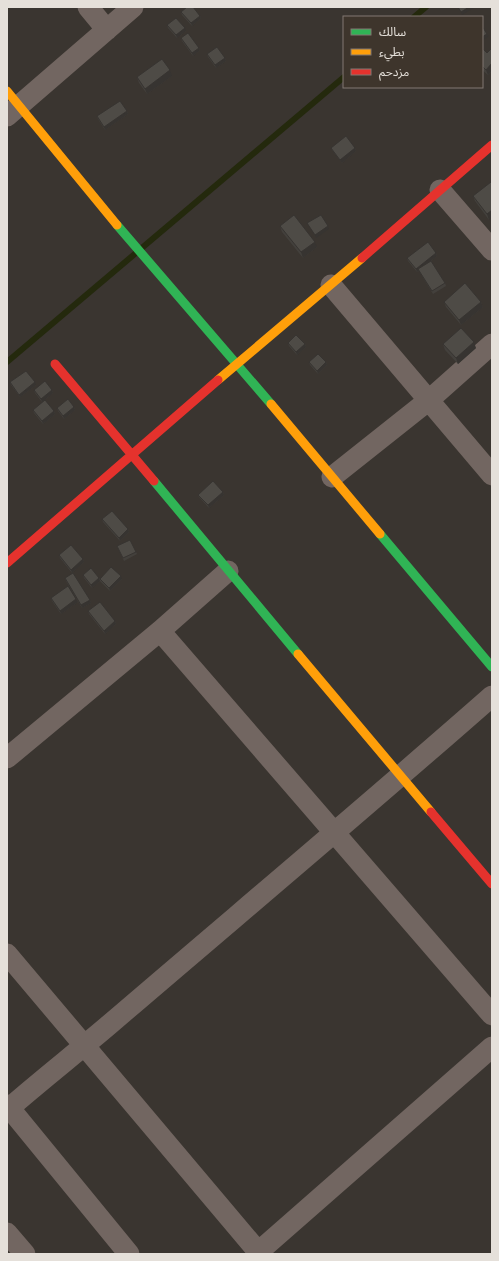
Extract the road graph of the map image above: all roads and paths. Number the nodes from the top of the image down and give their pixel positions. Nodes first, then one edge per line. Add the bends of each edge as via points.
1 (88, 7) edge
2 (133, 7) edge
3 (106, 30) junction
4 (11, 104) edge
5 (492, 146) edge
6 (440, 190) junction
7 (492, 250) edge
8 (331, 285) junction
9 (492, 344) edge
10 (55, 364) dead end
11 (237, 364) junction
12 (429, 400) junction
13 (134, 455) junction
14 (492, 475) edge
15 (332, 477) junction
16 (7, 563) edge
17 (228, 570) junction
18 (160, 631) junction
19 (492, 667) edge
20 (492, 696) edge
21 (7, 758) edge
22 (400, 777) junction
23 (333, 832) junction
24 (492, 884) edge
25 (7, 954) edge
26 (492, 1015) edge
27 (84, 1046) junction
28 (492, 1047) edge
29 (8, 1108) edge
30 (7, 1233) edge
31 (258, 1253) edge
32 (25, 1254) edge
33 (129, 1254) edge

1 - 3 street
2 - 3 street
3 - 4 street
4 - 11 street
5 - 6 street
6 - 7 street
6 - 8 street
8 - 11 street
8 - 12 street
9 - 12 street
10 - 13 street
11 - 13 street
11 - 15 street
12 - 14 street
12 - 15 street
13 - 16 street
13 - 17 street
15 - 19 street
17 - 18 street
17 - 22 street
18 - 21 street
18 - 23 street
20 - 22 street
22 - 23 street
22 - 24 street
23 - 26 street
23 - 27 street
25 - 27 street
27 - 29 street
27 - 31 street
28 - 31 street
29 - 33 street
30 - 32 street

